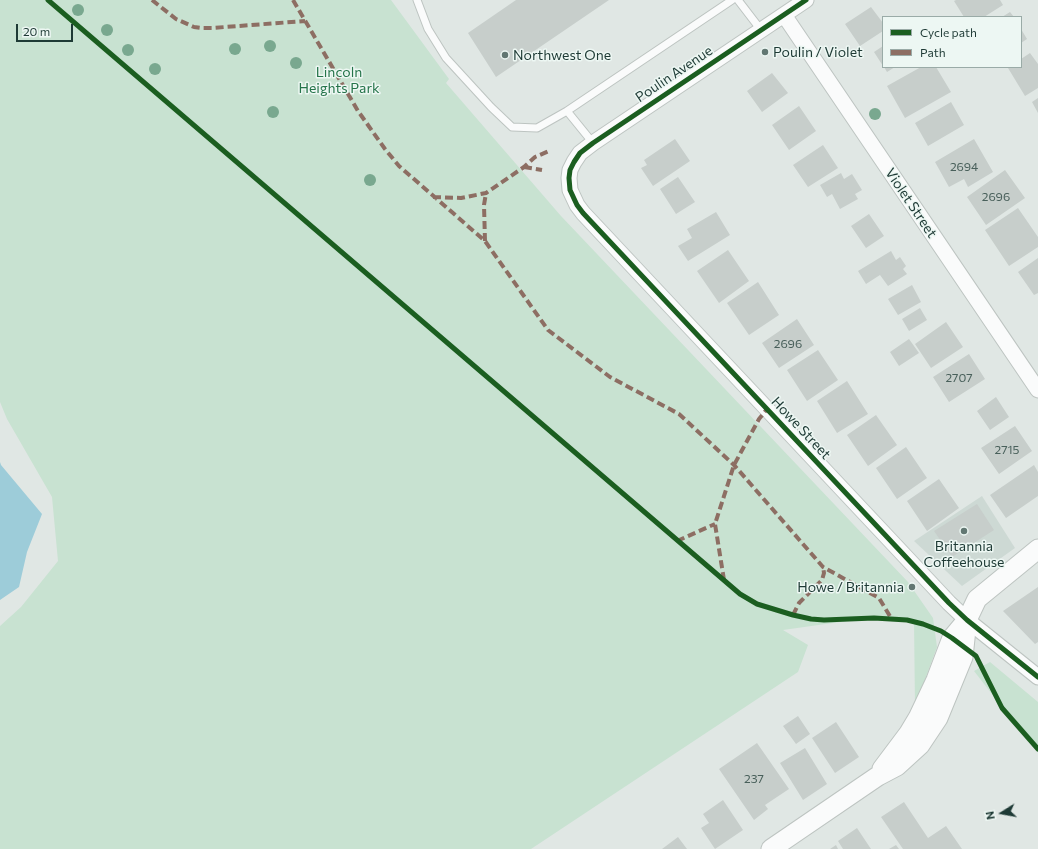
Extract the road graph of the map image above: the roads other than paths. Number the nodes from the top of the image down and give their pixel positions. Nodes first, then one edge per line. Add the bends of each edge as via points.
1 (417, 0) edge
2 (732, 0) edge
3 (738, 0) edge
4 (806, 0) edge
5 (784, 16) junction
6 (761, 30) junction
7 (567, 111) junction
8 (593, 143) junction
9 (569, 178) joint
10 (1038, 390) edge
11 (1038, 549) edge
12 (967, 620) junction
13 (1038, 677) edge
14 (771, 849) edge

1 - 7 lane via 428,29 446,58 512,127 537,128
2 - 7 lane
3 - 6 lane
4 - 5 street, Poulin Avenue
5 - 6 street, Poulin Avenue
5 - 10 street, Violet Street
6 - 8 street, Poulin Avenue
7 - 8 lane
8 - 9 street, Poulin Avenue via 574,162
9 - 12 street, Howe Street via 570,190 583,213
11 - 12 street via 976,599
12 - 13 street, Howe Street
12 - 14 street via 952,638 918,718 878,776

